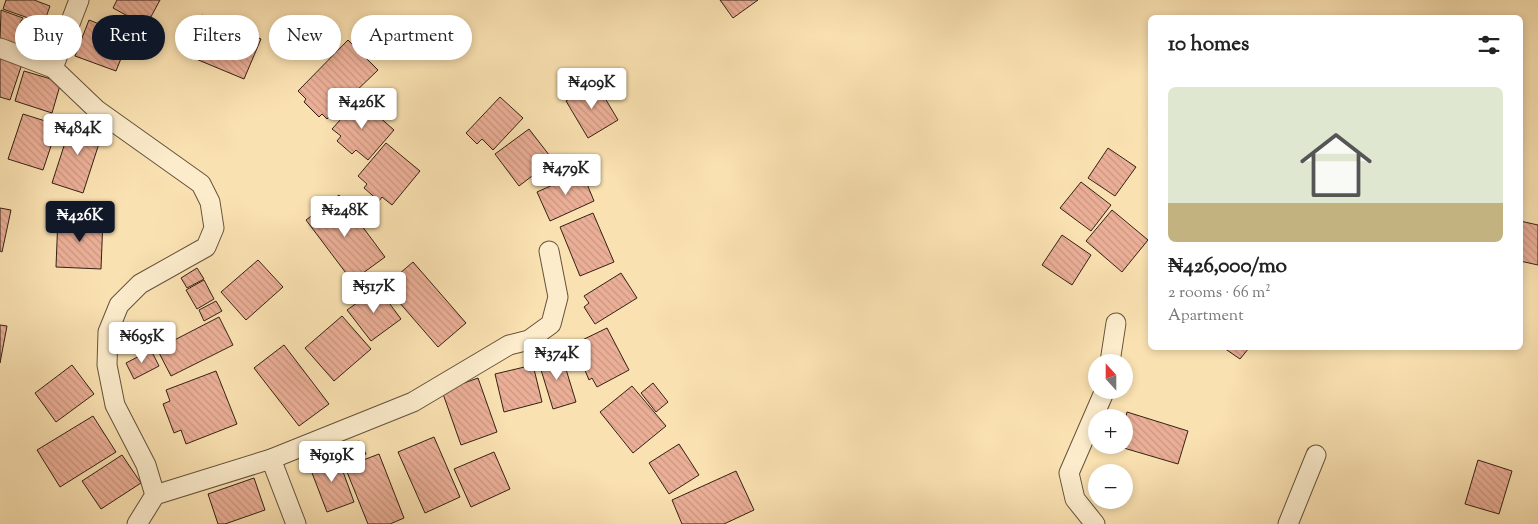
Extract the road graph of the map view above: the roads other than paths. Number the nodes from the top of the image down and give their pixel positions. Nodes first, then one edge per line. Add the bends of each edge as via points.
1 (79, 0) edge
2 (0, 48) edge
3 (53, 68) junction
4 (550, 251) dead end
5 (1116, 323) dead end
6 (1111, 354) edge
7 (1101, 399) edge
8 (1316, 455) dead end
9 (271, 459) junction
10 (155, 495) junction
11 (137, 524) edge
12 (296, 524) edge
13 (1095, 524) edge
14 (1288, 524) edge

1 - 3 street
2 - 3 street
3 - 10 street via 97,110 201,184 210,202 214,228 206,247 140,284 119,305 108,332 107,365 115,405 146,465
4 - 9 street via 558,297 550,324 529,340 509,345 413,402
5 - 6 street
7 - 13 street via 1069,473 1075,499
8 - 14 street
9 - 10 street
9 - 12 street
10 - 11 street

